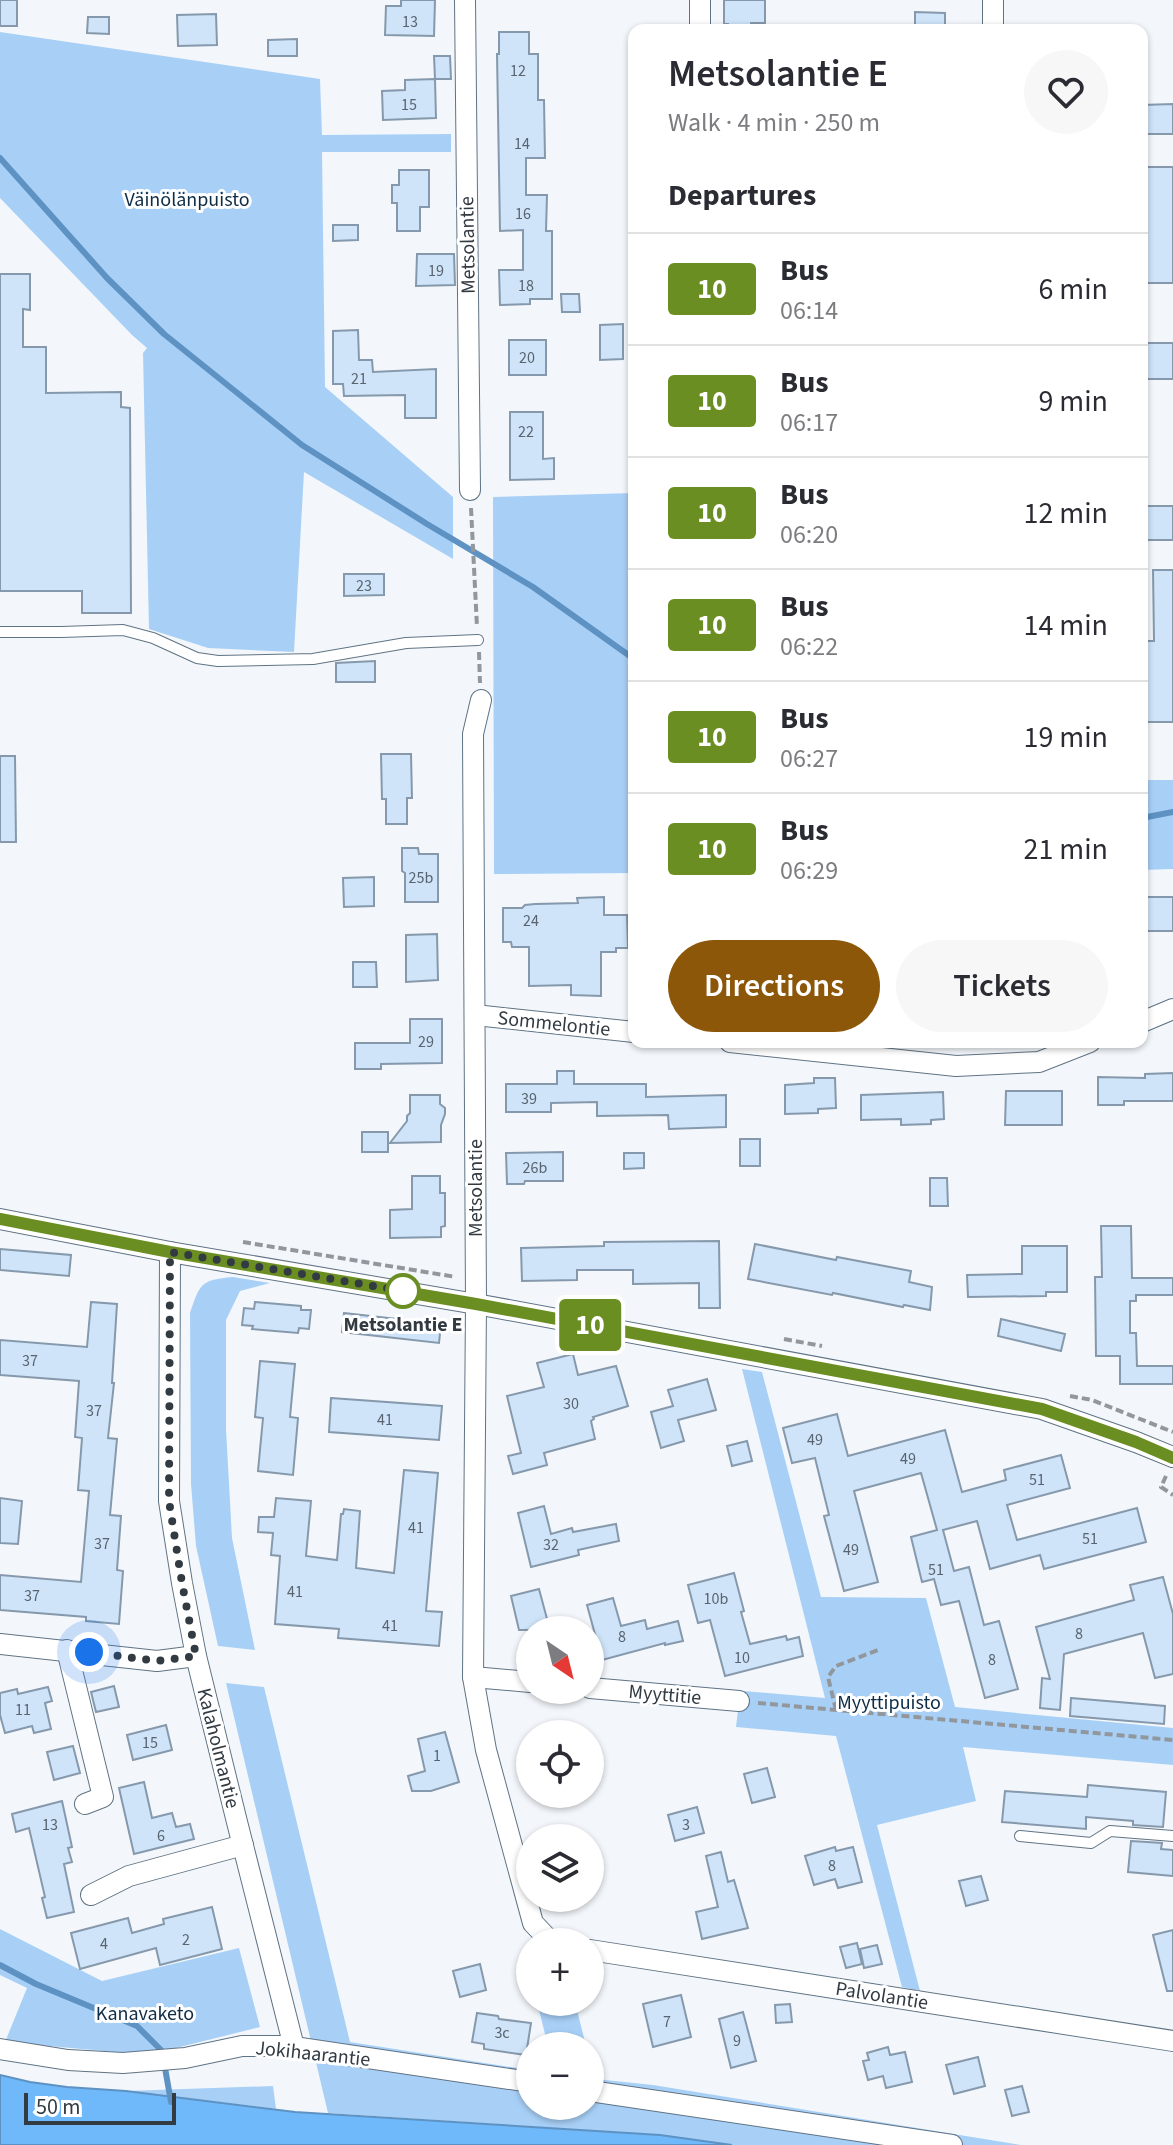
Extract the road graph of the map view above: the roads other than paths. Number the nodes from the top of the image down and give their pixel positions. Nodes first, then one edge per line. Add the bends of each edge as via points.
1 (465, 0) edge
2 (700, 0) edge
3 (993, 0) edge
4 (700, 24) edge
5 (993, 24) edge
6 (470, 490) road end
7 (0, 632) edge
8 (478, 640) dead end
9 (481, 700) dead end
10 (1173, 1009) edge
11 (475, 1015) junction
12 (1148, 1019) edge
13 (628, 1031) edge
14 (786, 1048) edge
15 (1075, 1048) edge
16 (0, 1219) edge
17 (170, 1252) junction
18 (476, 1304) junction
19 (1173, 1457) edge
20 (0, 1644) edge
21 (67, 1650) junction
22 (196, 1656) junction
23 (473, 1677) junction
24 (516, 1681) edge
25 (604, 1689) edge
26 (739, 1701) road end
27 (85, 1804) dead end
28 (1020, 1836) dead end
29 (1173, 1836) edge
30 (243, 1845) junction
31 (91, 1895) dead end
32 (538, 1928) edge
33 (604, 1952) edge
34 (1173, 2041) edge
35 (294, 2047) junction
36 (0, 2049) edge
37 (516, 2080) edge
38 (604, 2093) edge
39 (952, 2145) edge

1 - 6 street, Metsolantie
2 - 4 street
3 - 5 street
7 - 8 lane via 123,630 218,661 313,659 406,643
9 - 11 street, Metsolantie via 473,734
10 - 12 street
11 - 13 street, Sommelontie
11 - 18 street, Metsolantie
14 - 15 street via 956,1066 1039,1062
16 - 17 street
17 - 18 street
17 - 22 street, Kalaholmantie via 169,1501
18 - 19 street via 1042,1409
18 - 23 street, Metsolantie
20 - 21 street
21 - 22 street via 157,1661
21 - 27 street via 103,1797
22 - 30 street, Kalaholmantie
23 - 24 street
23 - 32 street via 486,1750
25 - 26 street, Myyttitie
28 - 29 lane via 1091,1843 1110,1831
30 - 31 street via 129,1876
30 - 35 street, Kalaholmantie
33 - 34 street, Palvolantie
35 - 36 street, Jokihaarantie via 242,2046 123,2063
35 - 37 street, Jokihaarantie
38 - 39 street

